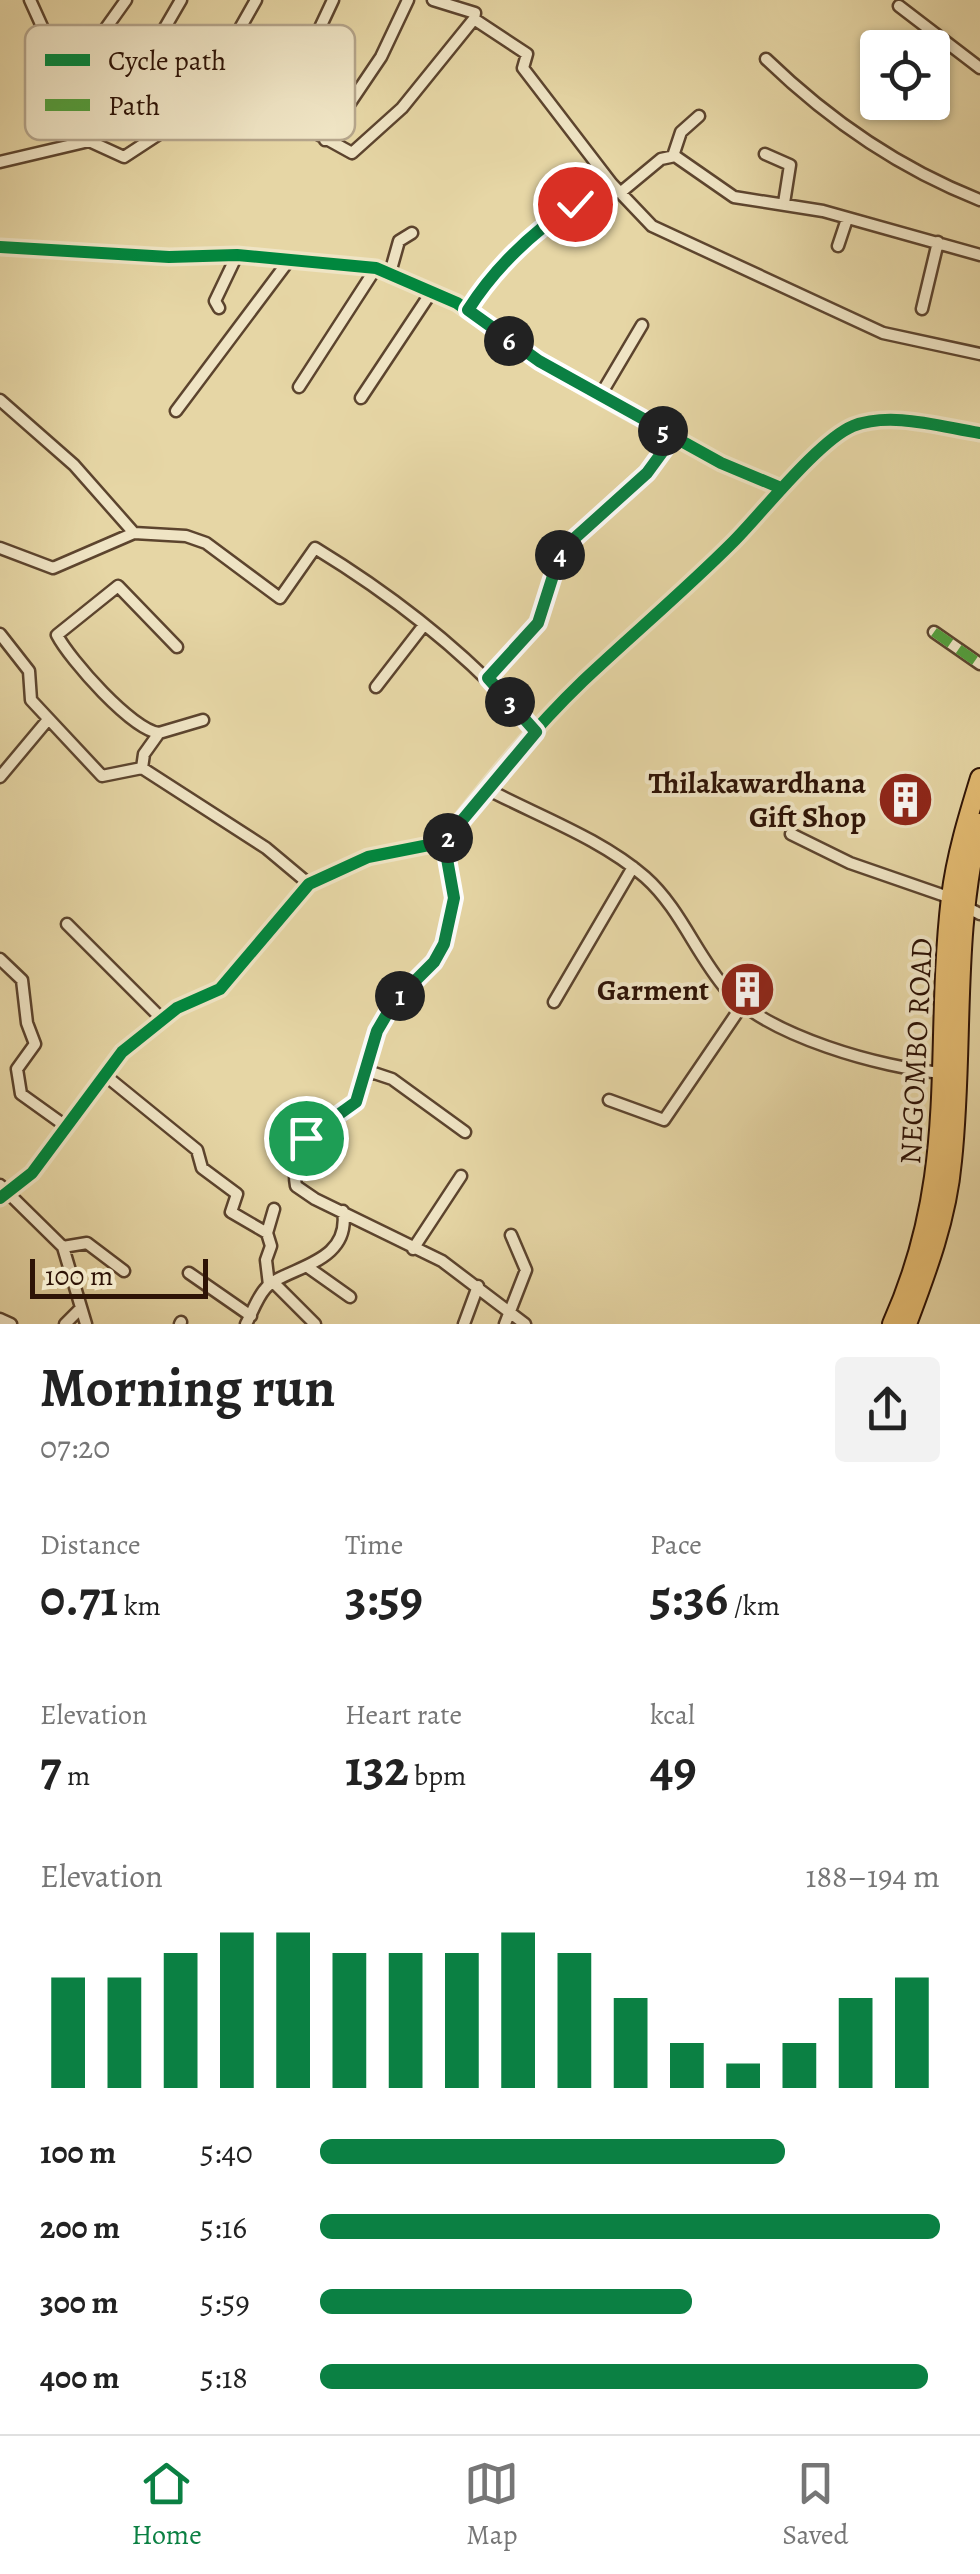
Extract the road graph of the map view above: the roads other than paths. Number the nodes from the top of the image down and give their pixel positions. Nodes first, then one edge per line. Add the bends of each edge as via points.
1 (30, 0) edge
2 (126, 0) edge
3 (181, 0) edge
4 (256, 0) edge
5 (333, 0) edge
6 (408, 0) edge
7 (433, 0) edge
8 (480, 0) edge
9 (899, 6) dead end
10 (474, 16) junction
11 (41, 25) edge
12 (108, 25) edge
13 (166, 25) edge
14 (242, 25) edge
15 (321, 25) edge
16 (766, 59) dead end
17 (980, 68) edge
18 (355, 96) edge
19 (699, 116) dead end
20 (151, 140) edge
21 (325, 140) edge
22 (765, 154) dead end
23 (673, 156) junction
24 (0, 162) edge
25 (620, 193) junction
26 (980, 200) edge
27 (784, 203) junction
28 (575, 204) dead end
29 (846, 219) junction
30 (412, 234) dead end
31 (938, 242) junction
32 (838, 246) dead end
33 (0, 247) edge
34 (980, 255) edge
35 (237, 256) junction
36 (288, 263) junction
37 (376, 268) junction
38 (390, 273) junction
39 (432, 291) junction
40 (219, 308) dead end
41 (922, 309) dead end
42 (468, 310) junction
43 (642, 325) dead end
44 (980, 354) edge
45 (298, 387) dead end
46 (600, 396) junction
47 (361, 398) dead end
48 (0, 400) edge
49 (176, 411) dead end
50 (980, 433) edge
51 (674, 436) junction
52 (781, 488) junction
53 (134, 533) junction
54 (0, 548) edge
55 (424, 625) junction
56 (934, 632) dead end
57 (1, 636) edge
58 (177, 648) dead end
59 (980, 664) edge
60 (488, 678) junction
61 (376, 687) dead end
62 (202, 720) dead end
63 (46, 722) junction
64 (159, 732) junction
65 (536, 732) junction
66 (142, 768) junction
67 (0, 777) edge
68 (980, 778) edge
69 (485, 788) junction
70 (980, 823) edge
71 (791, 834) dead end
72 (444, 842) junction
73 (632, 868) junction
74 (309, 884) junction
75 (966, 906) edge
76 (67, 924) dead end
77 (0, 960) edge
78 (554, 1002) dead end
79 (743, 1004) junction
80 (162, 1019) junction
81 (365, 1070) junction
82 (944, 1074) junction
83 (106, 1076) junction
84 (609, 1100) dead end
85 (67, 1127) junction
86 (465, 1132) dead end
87 (462, 1176) dead end
88 (3, 1192) edge
89 (274, 1209) dead end
90 (343, 1212) junction
91 (267, 1233) junction
92 (511, 1236) dead end
93 (63, 1247) junction
94 (413, 1249) junction
95 (310, 1268) junction
96 (124, 1270) dead end
97 (189, 1273) dead end
98 (271, 1284) junction
99 (478, 1286) junction
100 (350, 1297) dead end
101 (80, 1309) junction
102 (0, 1318) edge
103 (507, 1318) edge
104 (248, 1320) edge
105 (10, 1324) edge
106 (65, 1324) edge
107 (86, 1324) edge
108 (315, 1324) edge
109 (464, 1324) edge
110 (525, 1324) edge
111 (892, 1324) edge
112 (907, 1324) edge

1 - 11 street
2 - 12 street
3 - 13 street
4 - 14 street
5 - 15 street
6 - 18 street
7 - 10 street
8 - 10 street
9 - 17 street
10 - 21 street via 402,108 352,153
10 - 25 street via 527,54 523,68
16 - 26 street via 830,118 942,186
19 - 23 street via 681,132
20 - 24 street via 124,157 89,141
22 - 27 street via 789,162
23 - 25 street
23 - 27 street via 734,197
25 - 44 street via 652,226 786,291 883,332
27 - 29 street
28 - 42 street via 538,228
29 - 31 street
29 - 32 street
30 - 38 street via 400,241
31 - 34 street
31 - 41 street
33 - 35 street
35 - 36 street
35 - 40 street via 220,286
36 - 37 street
36 - 49 street
37 - 38 street
37 - 45 street
38 - 39 street
39 - 42 street
39 - 47 street
42 - 46 street
43 - 46 street
46 - 51 street
48 - 53 street via 74,464
50 - 52 street via 873,420 848,428
51 - 52 street via 720,464
51 - 60 street via 647,473 566,546 538,623
52 - 65 street
53 - 54 street via 54,568
53 - 55 street via 206,543 280,598 315,548
55 - 60 street
55 - 61 street
56 - 59 street
57 - 63 street via 28,671 31,700
58 - 64 street via 118,586 57,635 121,710 146,732
60 - 65 street
62 - 64 street
63 - 66 street via 102,776
63 - 67 street
64 - 66 street
65 - 69 street
66 - 74 street via 266,848
68 - 75 highway, NEGOMBO ROAD
69 - 72 street
69 - 73 street
70 - 75 highway, NEGOMBO ROAD
71 - 75 street
72 - 74 street via 368,857
72 - 81 street via 454,898 444,944 394,1002
73 - 78 street
73 - 79 street via 666,899 724,987
74 - 80 street via 220,989
75 - 82 highway, NEGOMBO ROAD
75 - 112 highway, NEGOMBO ROAD via 952,1164 935,1245
76 - 80 street
77 - 85 street via 22,980 35,1044 17,1069 21,1094
79 - 82 street via 838,1052
79 - 84 street via 664,1120
80 - 83 street via 122,1052
81 - 86 street via 392,1079
81 - 90 street via 356,1102 306,1138 294,1166 296,1186
82 - 111 highway, NEGOMBO ROAD via 935,1195
83 - 85 street
83 - 91 street via 197,1150 202,1168 237,1194 231,1212
85 - 88 street via 32,1173
87 - 94 street
88 - 93 street
89 - 91 street
90 - 94 street
90 - 95 street via 338,1240
91 - 98 street
92 - 103 street via 526,1270
93 - 96 street via 87,1242
93 - 101 street
94 - 99 street
95 - 98 street
95 - 100 street
97 - 104 street
98 - 104 street
98 - 108 street
99 - 103 street
99 - 109 street
101 - 106 street
101 - 107 street
102 - 105 street
103 - 110 street

